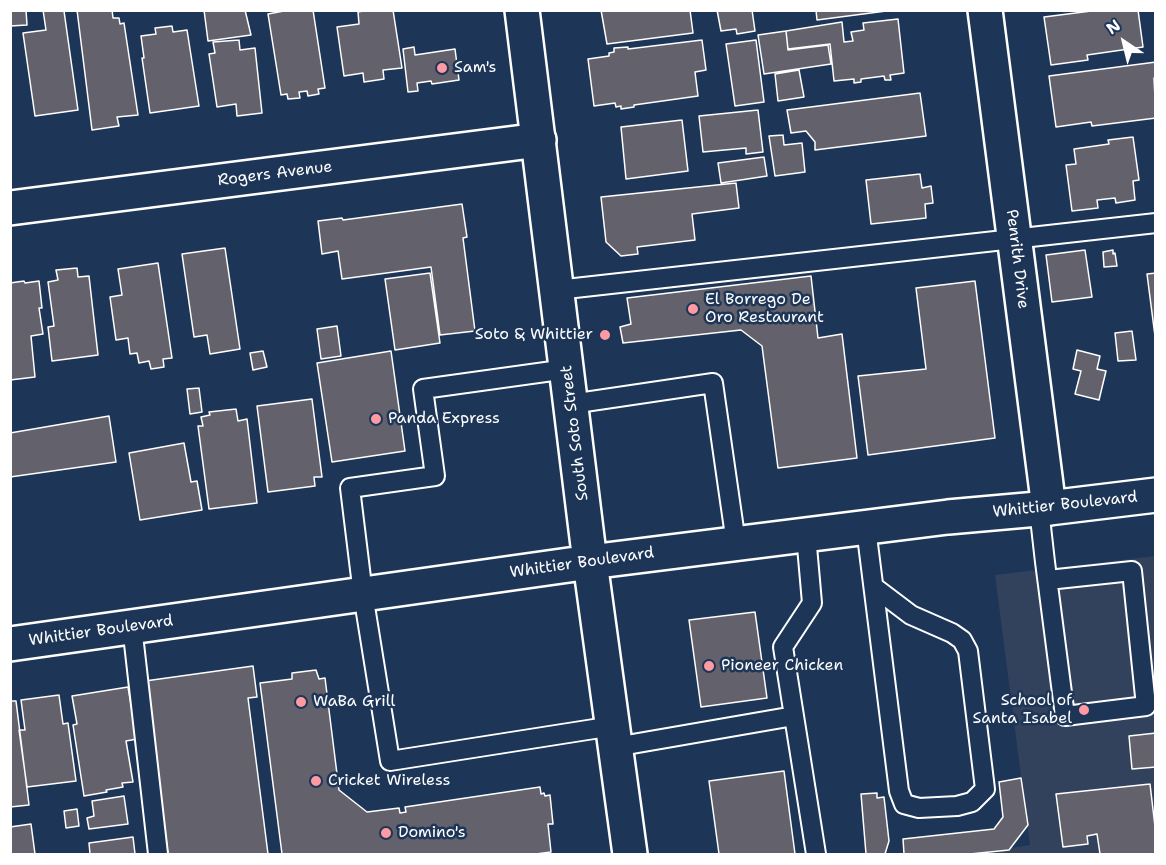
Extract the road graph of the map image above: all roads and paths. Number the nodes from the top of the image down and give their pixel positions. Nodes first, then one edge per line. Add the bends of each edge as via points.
1 (522, 10) edge
2 (984, 10) edge
3 (539, 140) junction
4 (10, 208) edge
5 (1155, 223) edge
6 (1014, 237) junction
7 (557, 290) junction
8 (567, 369) junction
9 (571, 404) junction
10 (1155, 495) edge
11 (1044, 509) junction
12 (866, 528) junction
13 (806, 535) junction
14 (736, 543) junction
15 (590, 562) junction
16 (1048, 580) junction
17 (874, 587) junction
18 (363, 594) junction
19 (132, 627) junction
20 (10, 644) edge
21 (794, 716) junction
22 (614, 736) junction
23 (628, 854) edge
24 (158, 855) edge
25 (816, 855) edge

1 - 3 main road, South Soto Street
2 - 6 main road, Penrith Drive
3 - 4 main road, Rogers Avenue
3 - 7 main road, South Soto Street
5 - 6 lane
6 - 7 lane
6 - 11 main road, Penrith Drive
7 - 8 main road, South Soto Street
8 - 9 main road, South Soto Street
8 - 18 lane via 423,389 435,477 350,488
9 - 14 lane via 713,383
9 - 15 main road, South Soto Street
10 - 11 main road, Whittier Boulevard
11 - 12 main road, Whittier Boulevard
11 - 16 lane
12 - 13 main road, Whittier Boulevard
12 - 17 lane
13 - 14 main road, Whittier Boulevard
13 - 21 lane via 812,603 783,647
14 - 15 main road, Whittier Boulevard
15 - 18 main road, Whittier Boulevard
15 - 22 main road, South Soto Street
16 - 16 lane via 1065,716 1146,706 1132,571
17 - 17 lane via 898,791 904,804 919,808 972,802 985,789 968,651 952,633 911,615
18 - 19 main road, Whittier Boulevard
18 - 22 lane via 390,761
19 - 20 main road, Whittier Boulevard
19 - 24 lane
21 - 22 lane
21 - 25 lane
22 - 23 main road, South Soto Street

